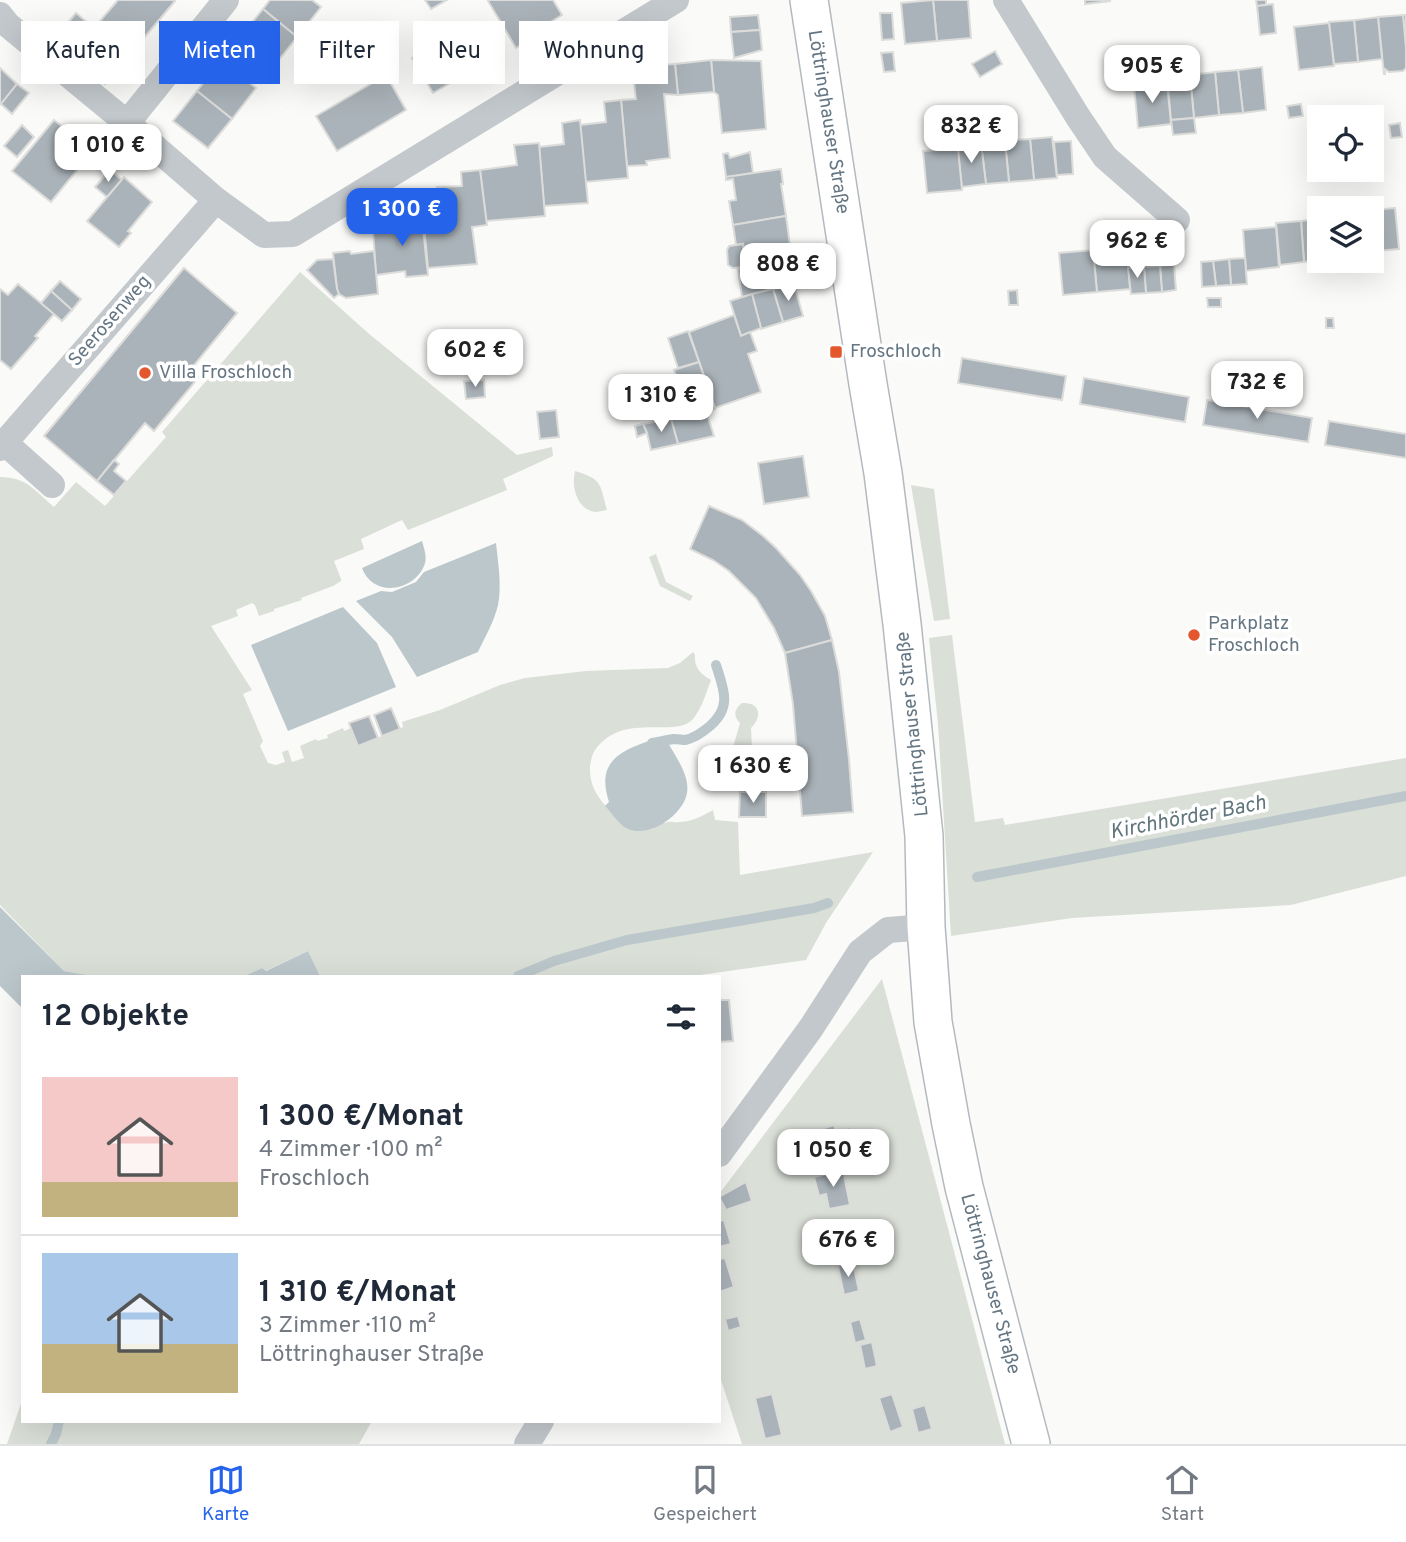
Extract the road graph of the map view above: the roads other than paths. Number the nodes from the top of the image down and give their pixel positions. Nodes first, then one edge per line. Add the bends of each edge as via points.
1 (226, 0) edge
2 (676, 0) edge
3 (809, 0) edge
4 (1006, 0) edge
5 (0, 15) edge
6 (127, 123) junction
7 (216, 200) junction
8 (1177, 220) dead end
9 (2, 445) edge
10 (52, 485) dead end
11 (926, 927) junction
12 (721, 1151) edge
13 (540, 1423) edge
14 (527, 1444) edge
15 (1031, 1444) edge

1 - 6 street
2 - 7 street via 293,234 264,234
3 - 11 street, Löttringhauser Straße via 883,473 924,836
4 - 8 street via 1105,157
5 - 6 street
6 - 7 street
7 - 9 street, Seerosenweg
9 - 10 street, Seerosenweg
11 - 12 street via 888,930 860,952
11 - 15 street, Löttringhauser Straße via 933,1021 951,1124
13 - 14 street

